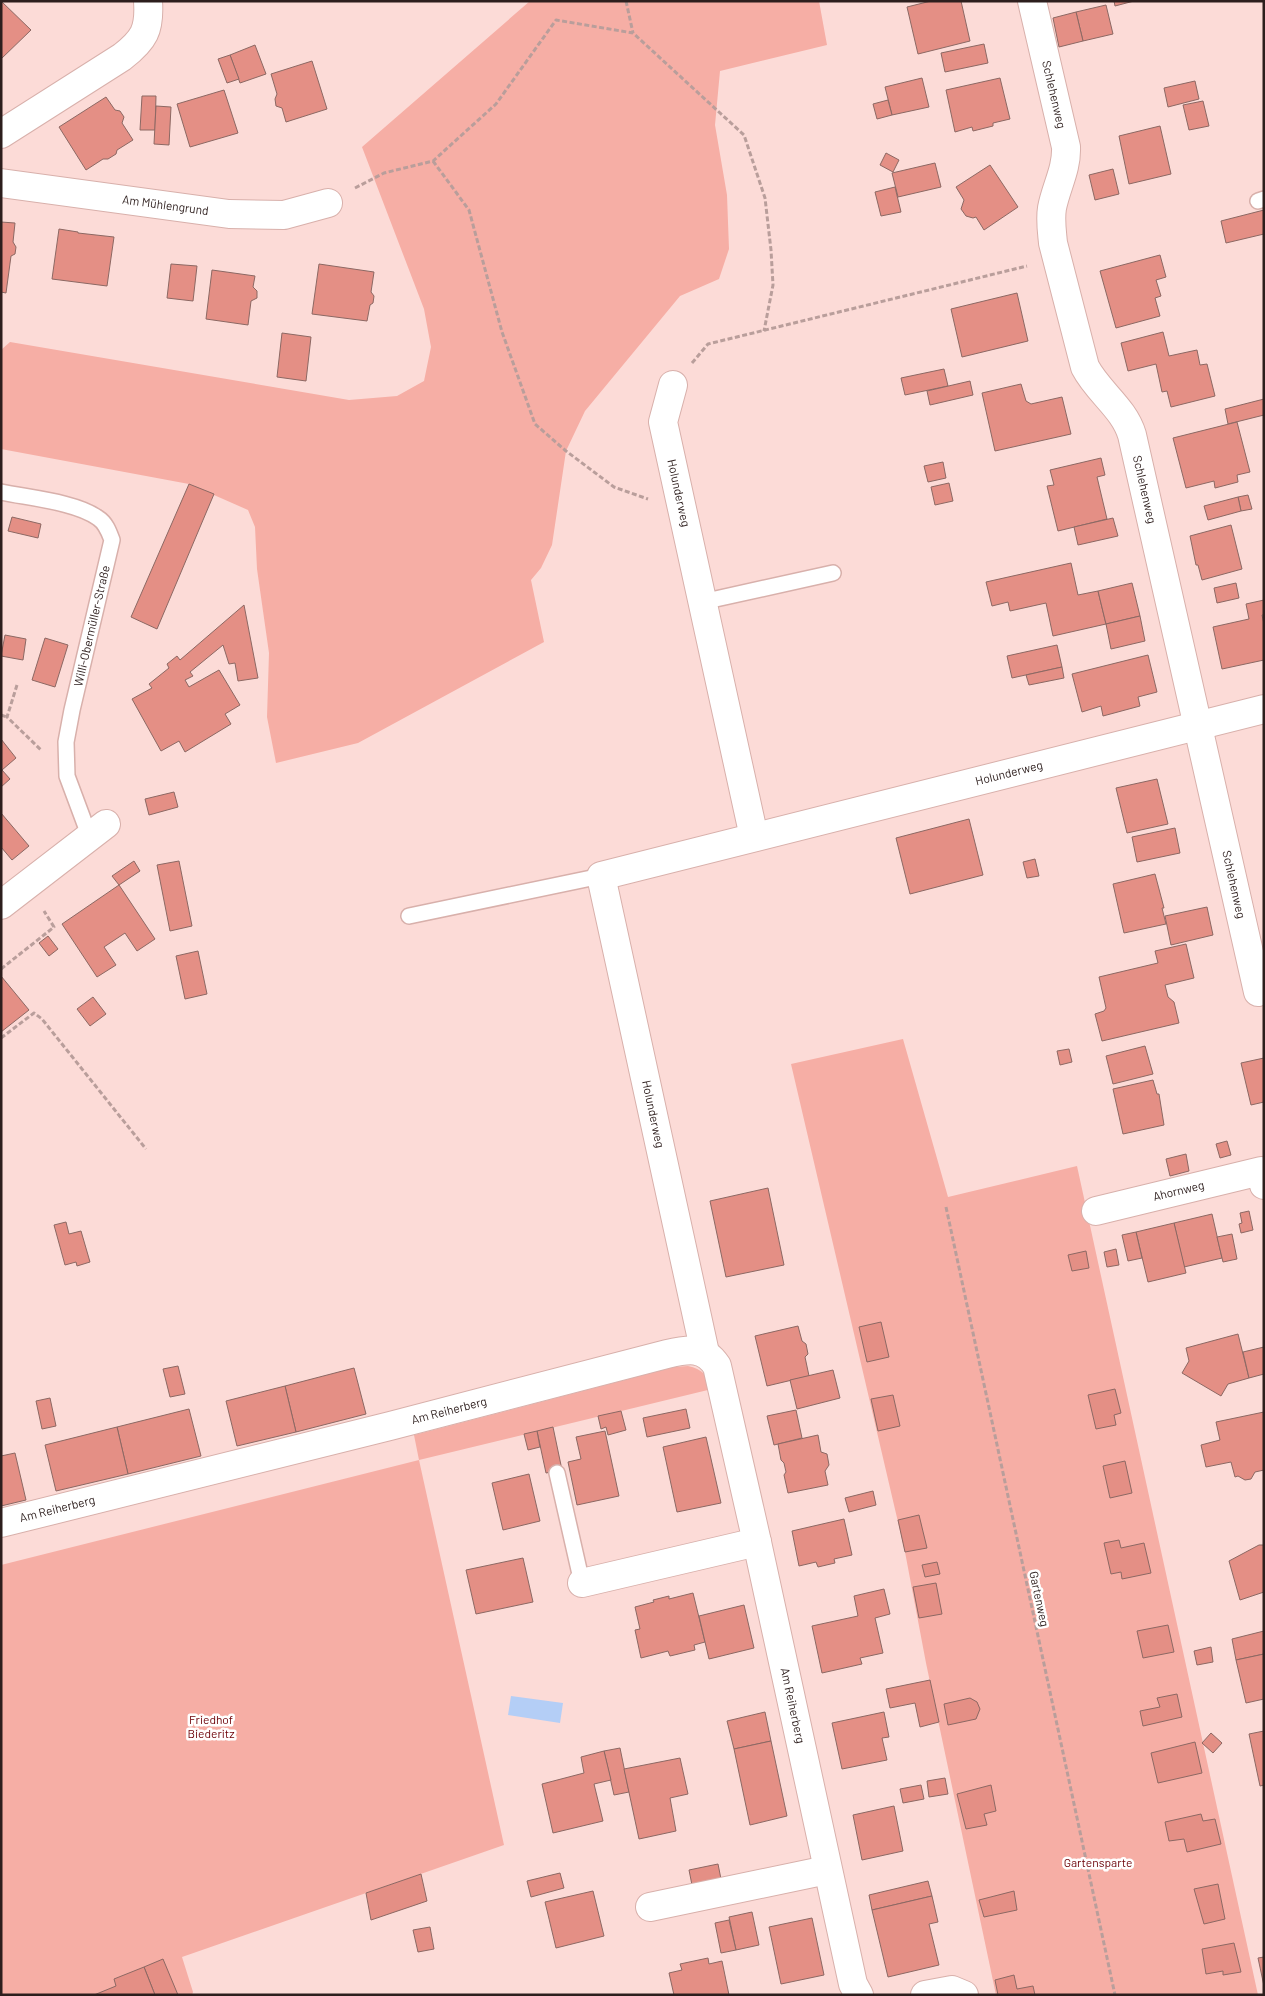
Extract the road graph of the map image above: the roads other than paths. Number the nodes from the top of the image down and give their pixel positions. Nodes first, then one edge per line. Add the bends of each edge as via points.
1 (148, 1) edge
2 (1032, 1) edge
3 (1, 134) edge
4 (1, 184) edge
5 (328, 203) road end
6 (673, 385) road end
7 (1, 492) edge
8 (833, 573) dead end
9 (702, 602) junction
10 (1264, 708) edge
11 (1198, 725) junction
12 (97, 830) joint
13 (754, 837) junction
14 (601, 876) junction
15 (1, 905) edge
16 (409, 916) dead end
17 (1258, 992) dead end
18 (1263, 1175) edge
19 (1096, 1211) dead end
20 (705, 1353) junction
21 (557, 1473) dead end
22 (1, 1523) edge
23 (757, 1542) junction
24 (582, 1582) joint
25 (827, 1870) junction
26 (650, 1907) dead end
27 (859, 1995) edge
28 (925, 1995) edge
29 (964, 1995) edge

1 - 3 street via 147,28 134,48
2 - 11 street, Schlehenweg via 1066,147 1066,159 1052,208 1052,234 1057,259 1085,367 1093,382 1126,420 1132,435
4 - 5 street, Am Mühlengrund via 229,214 284,216
6 - 9 street, Holunderweg via 663,422
7 - 12 lane, Willi-Obermüller-Straße via 79,508 105,524 112,540 66,742 67,776
8 - 9 lane
9 - 13 street, Holunderweg
10 - 11 street, Holunderweg
11 - 13 street, Holunderweg
11 - 17 street, Schlehenweg
12 - 15 street, Willi-Obermüller-Straße
13 - 14 street, Holunderweg
14 - 16 lane, Holunderweg
14 - 20 street, Holunderweg
18 - 19 street, Ahornweg
20 - 22 street, Am Reiherberg via 694,1350 667,1354
20 - 23 street, Am Reiherberg via 717,1366
21 - 24 lane
23 - 24 street
23 - 25 street, Am Reiherberg
25 - 26 street
25 - 27 street, Am Reiherberg via 853,1984
28 - 29 street via 952,1990

